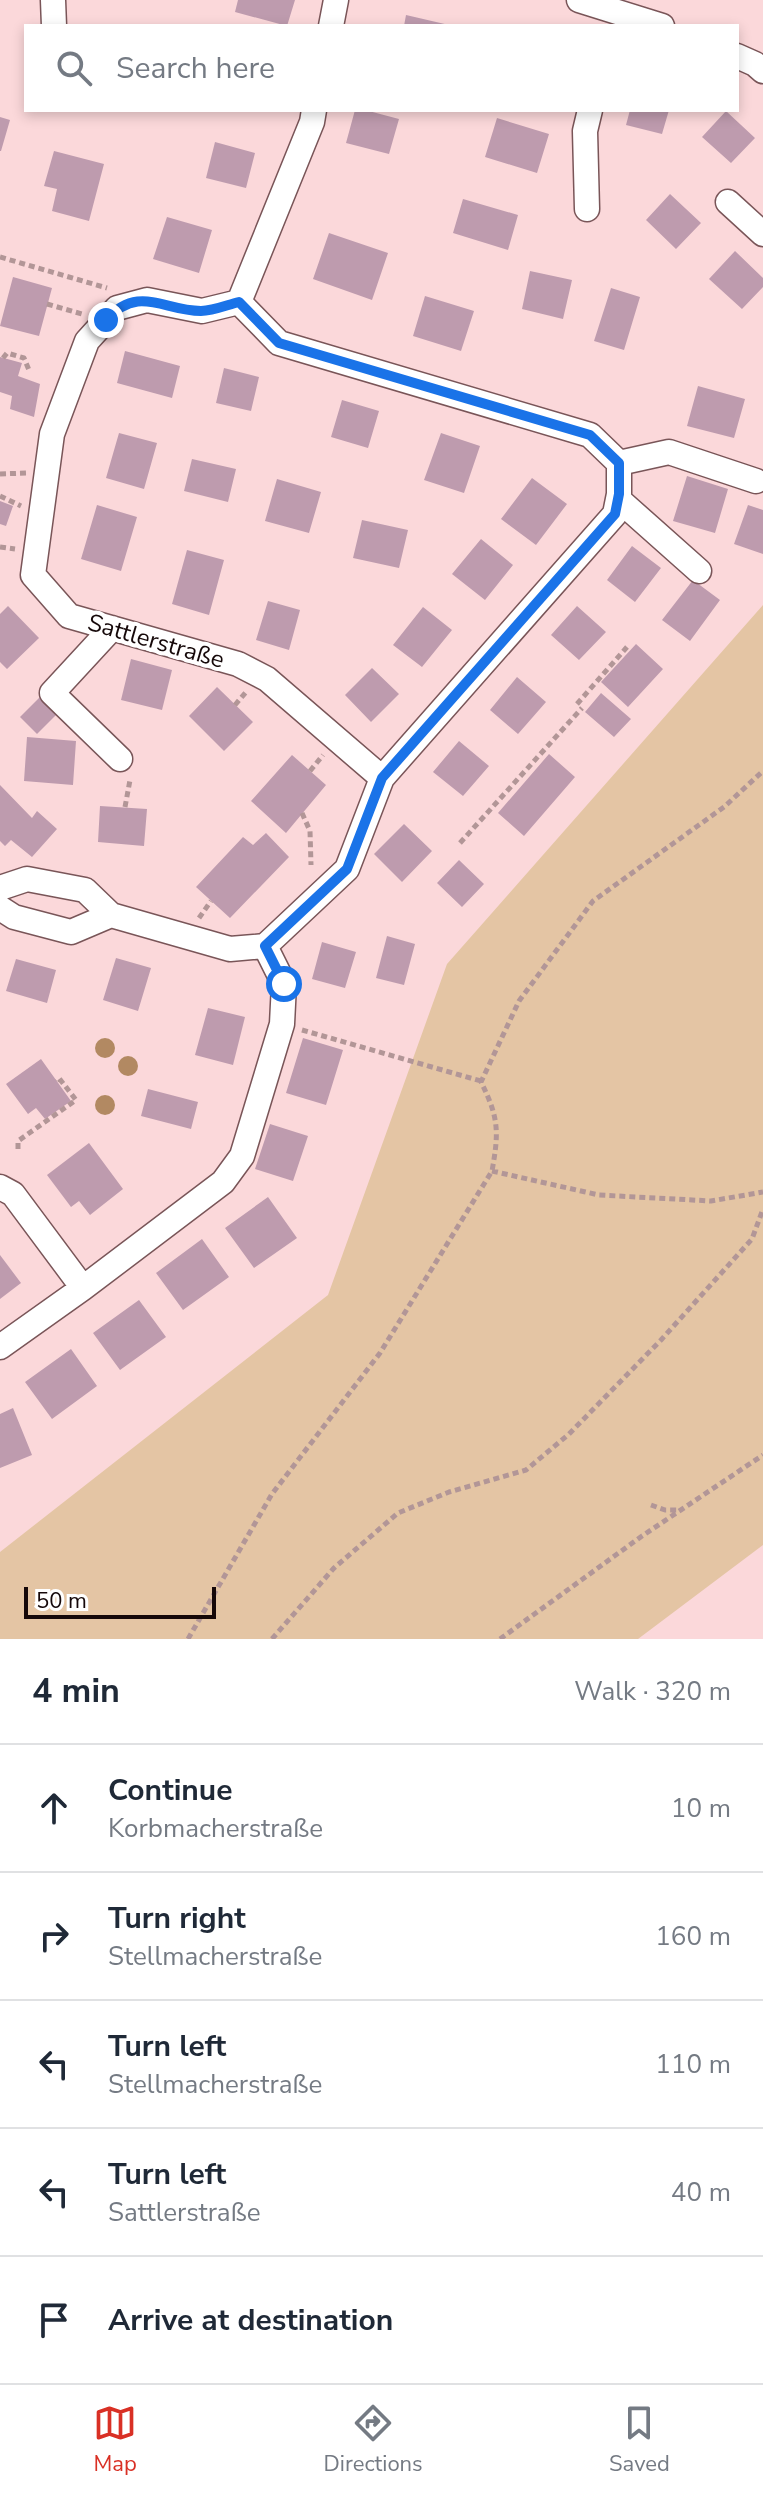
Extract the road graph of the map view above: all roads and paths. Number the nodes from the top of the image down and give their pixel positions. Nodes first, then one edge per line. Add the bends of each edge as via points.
1 (53, 0) edge
2 (336, 0) edge
3 (579, 0) edge
4 (615, 19) edge
5 (54, 24) edge
6 (331, 24) edge
7 (649, 24) edge
8 (739, 57) edge
9 (763, 71) edge
10 (314, 112) edge
11 (590, 112) edge
12 (728, 202) dead end
13 (587, 209) dead end
14 (763, 234) edge
15 (0, 257) edge
16 (147, 300) junction
17 (239, 302) junction
18 (3, 358) dead end
19 (29, 370) dead end
20 (619, 463) junction
21 (756, 481) dead end
22 (618, 499) junction
23 (699, 571) dead end
24 (112, 628) junction
25 (627, 647) dead end
26 (126, 765) joint
27 (763, 771) edge
28 (382, 778) junction
29 (125, 807) dead end
30 (302, 813) dead end
31 (460, 843) dead end
32 (311, 865) dead end
33 (0, 888) edge
34 (0, 908) edge
35 (111, 915) junction
36 (265, 946) junction
37 (282, 1024) junction
38 (57, 1081) dead end
39 (481, 1082) junction
40 (18, 1149) dead end
41 (492, 1171) junction
42 (0, 1187) edge
43 (763, 1192) edge
44 (763, 1209) edge
45 (83, 1288) junction
46 (0, 1347) edge
47 (763, 1455) edge
48 (651, 1505) dead end
49 (680, 1510) junction
50 (188, 1639) edge
51 (272, 1639) edge
52 (500, 1639) edge

1 - 5 street
2 - 6 street
3 - 4 street
4 - 7 street
8 - 9 street
10 - 17 street
11 - 13 street via 585,131
12 - 14 street
15 - 16 path
16 - 17 street via 202,311
16 - 24 street, Sattlerstraße via 117,308 87,341 52,434 33,575 69,616
17 - 20 street via 279,343 590,435
18 - 19 path via 7,353 24,358
20 - 21 street via 669,452
20 - 22 street
22 - 23 street
22 - 28 street via 615,514
24 - 26 street via 52,693
24 - 28 street, Sattlerstraße via 238,664 261,676
25 - 31 path via 537,763
26 - 29 path
27 - 39 path via 724,807 593,901 519,1001
28 - 36 street via 347,869
30 - 32 path via 310,831
33 - 35 street via 27,879 85,890
34 - 35 street via 14,917 71,932
35 - 36 street via 230,949
36 - 37 street via 284,984
37 - 39 path
37 - 45 street via 242,1156 223,1182
38 - 40 path via 76,1100 18,1141
39 - 41 path via 494,1108
41 - 43 path via 599,1195 711,1201
41 - 50 path via 380,1353 272,1494
42 - 45 street via 13,1194
44 - 51 path via 752,1239 569,1434 526,1470 398,1513 334,1568
45 - 46 street
47 - 49 path
48 - 49 path
49 - 52 path

